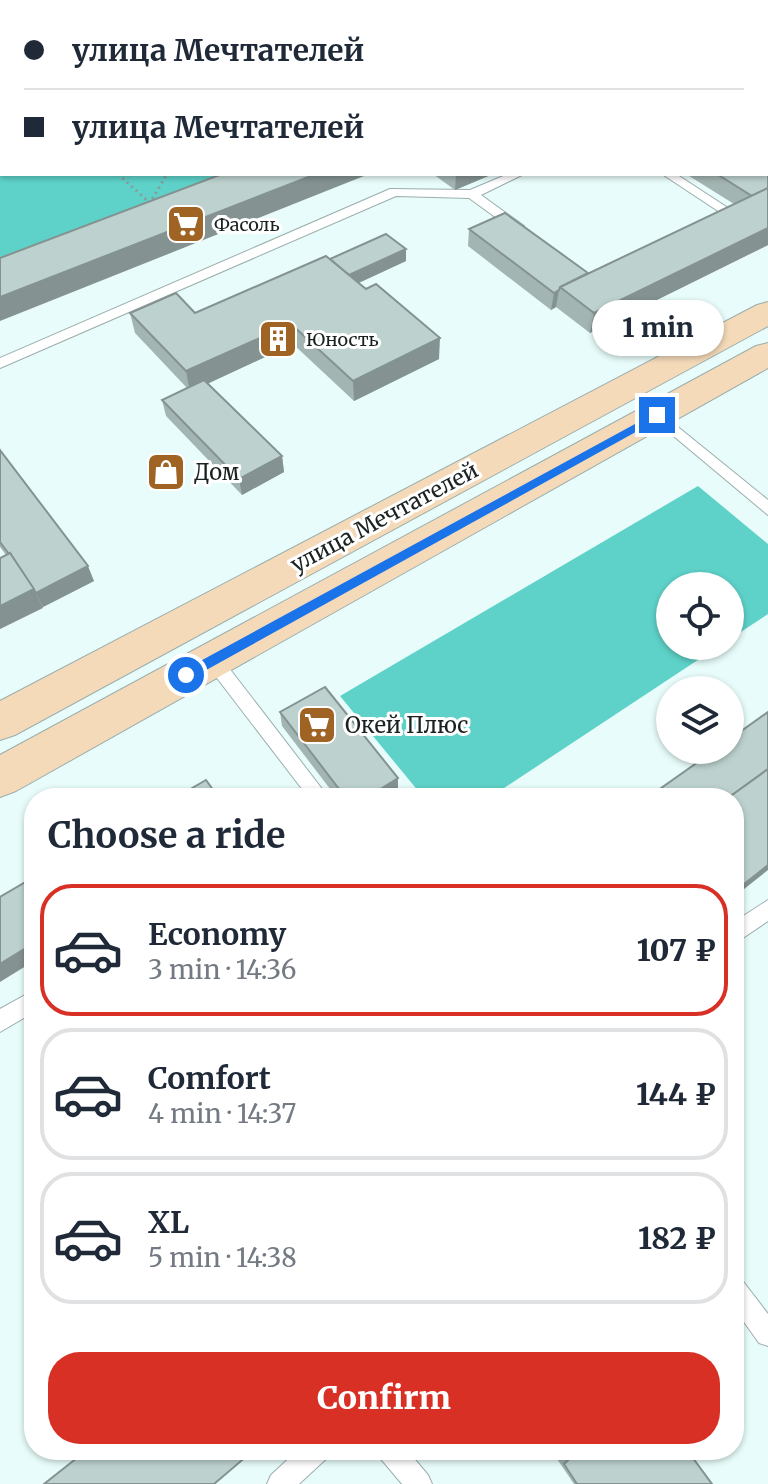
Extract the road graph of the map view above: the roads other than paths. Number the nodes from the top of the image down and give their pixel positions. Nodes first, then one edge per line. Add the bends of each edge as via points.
1 (513, 176) edge
2 (671, 176) edge
3 (472, 194) junction
4 (725, 212) junction
5 (711, 219) edge
6 (530, 237) edge
7 (768, 240) edge
8 (768, 312) edge
9 (768, 354) edge
10 (0, 363) edge
11 (657, 415) junction
12 (768, 509) edge
13 (213, 660) junction
14 (0, 722) edge
15 (0, 777) edge
16 (312, 788) edge
17 (768, 909) edge
18 (744, 927) edge
19 (24, 1006) edge
20 (0, 1021) edge
21 (744, 1302) edge
22 (768, 1334) edge
23 (306, 1460) edge
24 (399, 1460) edge
25 (280, 1484) edge
26 (419, 1484) edge

1 - 3 lane
2 - 4 lane
3 - 6 lane
3 - 10 lane via 394,192
4 - 5 lane
4 - 7 lane
8 - 14 street, улица Мечтателей
9 - 11 street, улица Мечтателей
11 - 12 lane
11 - 13 street, улица Мечтателей
13 - 15 street, улица Мечтателей
13 - 16 lane
17 - 18 lane
19 - 20 lane
21 - 22 lane
23 - 25 lane
24 - 26 lane

